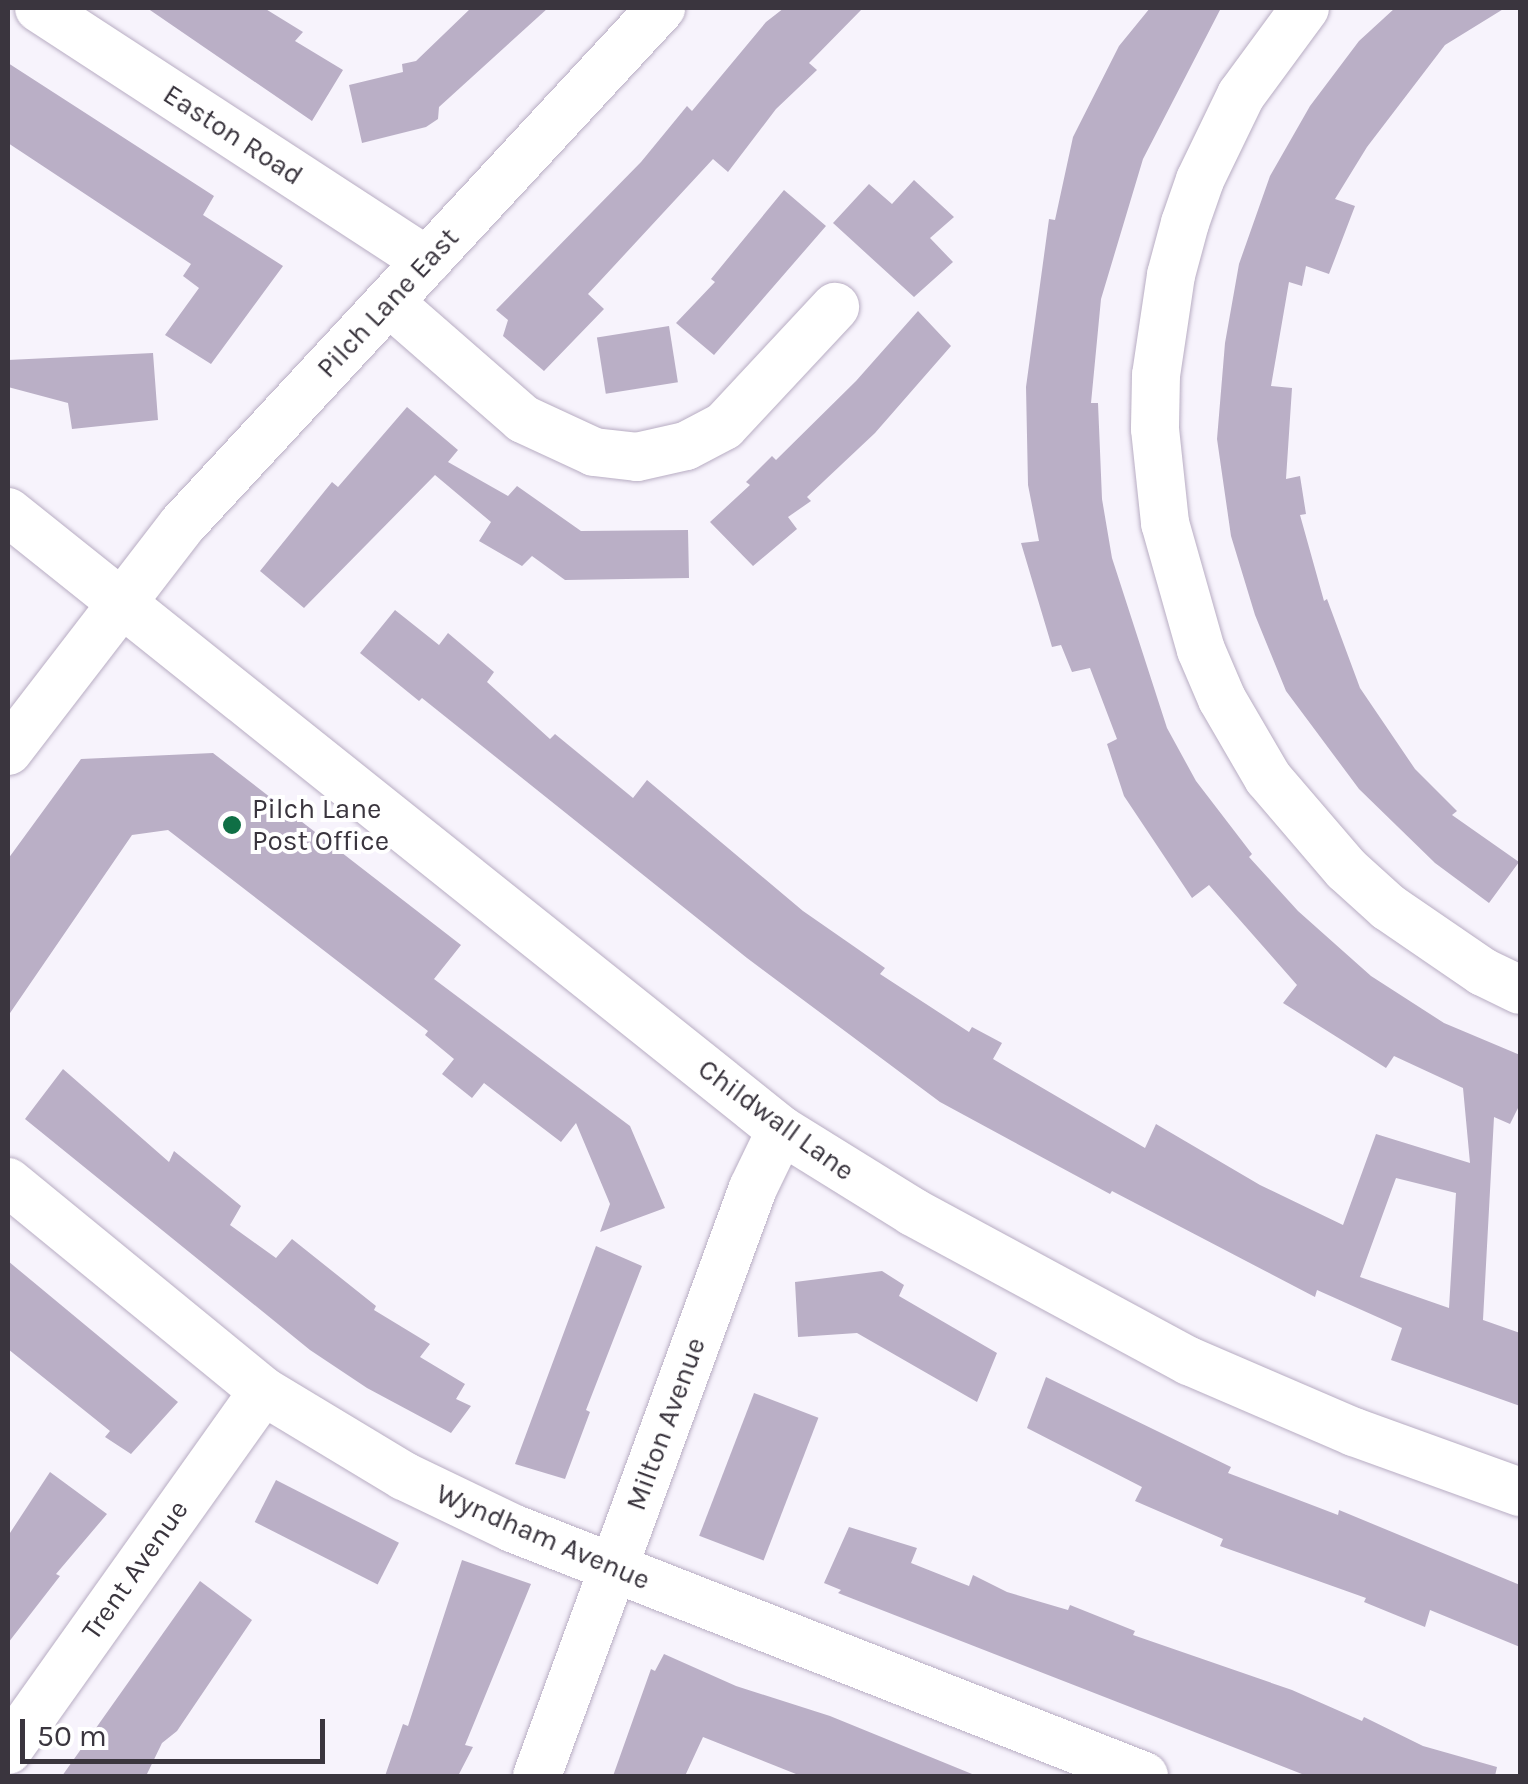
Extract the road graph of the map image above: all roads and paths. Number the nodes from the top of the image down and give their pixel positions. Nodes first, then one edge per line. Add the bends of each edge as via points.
1 (38, 8) edge
2 (661, 8) edge
3 (1305, 8) edge
4 (91, 21) edge
5 (426, 262) junction
6 (389, 302) junction
7 (835, 308) dead end
8 (8, 512) edge
9 (120, 602) junction
10 (8, 751) edge
11 (1520, 990) edge
12 (781, 1130) junction
13 (8, 1182) edge
14 (263, 1391) junction
15 (1520, 1492) edge
16 (614, 1568) junction
17 (8, 1750) edge
18 (538, 1776) edge
19 (1144, 1776) edge

1 - 4 street, Easton Road
2 - 5 street, Pilch Lane East
3 - 11 street via 1218,138 1176,258 1156,375 1165,523 1201,650 1268,778 1388,907
4 - 5 street, Easton Road
5 - 6 street, Pilch Lane East
6 - 7 street via 523,419 594,452 626,457 674,450 724,426
6 - 9 street, Pilch Lane East via 182,525
8 - 9 street, Childwall Lane
9 - 10 street, Pilch Lane East
9 - 12 street, Childwall Lane
12 - 15 street, Childwall Lane via 942,1229 1188,1360 1354,1432
12 - 16 street, Milton Avenue via 752,1188
13 - 14 street, Wyndham Avenue
14 - 16 street, Wyndham Avenue via 404,1476
14 - 17 street, Trent Avenue
16 - 18 street, Milton Avenue
16 - 19 street, Wyndham Avenue

